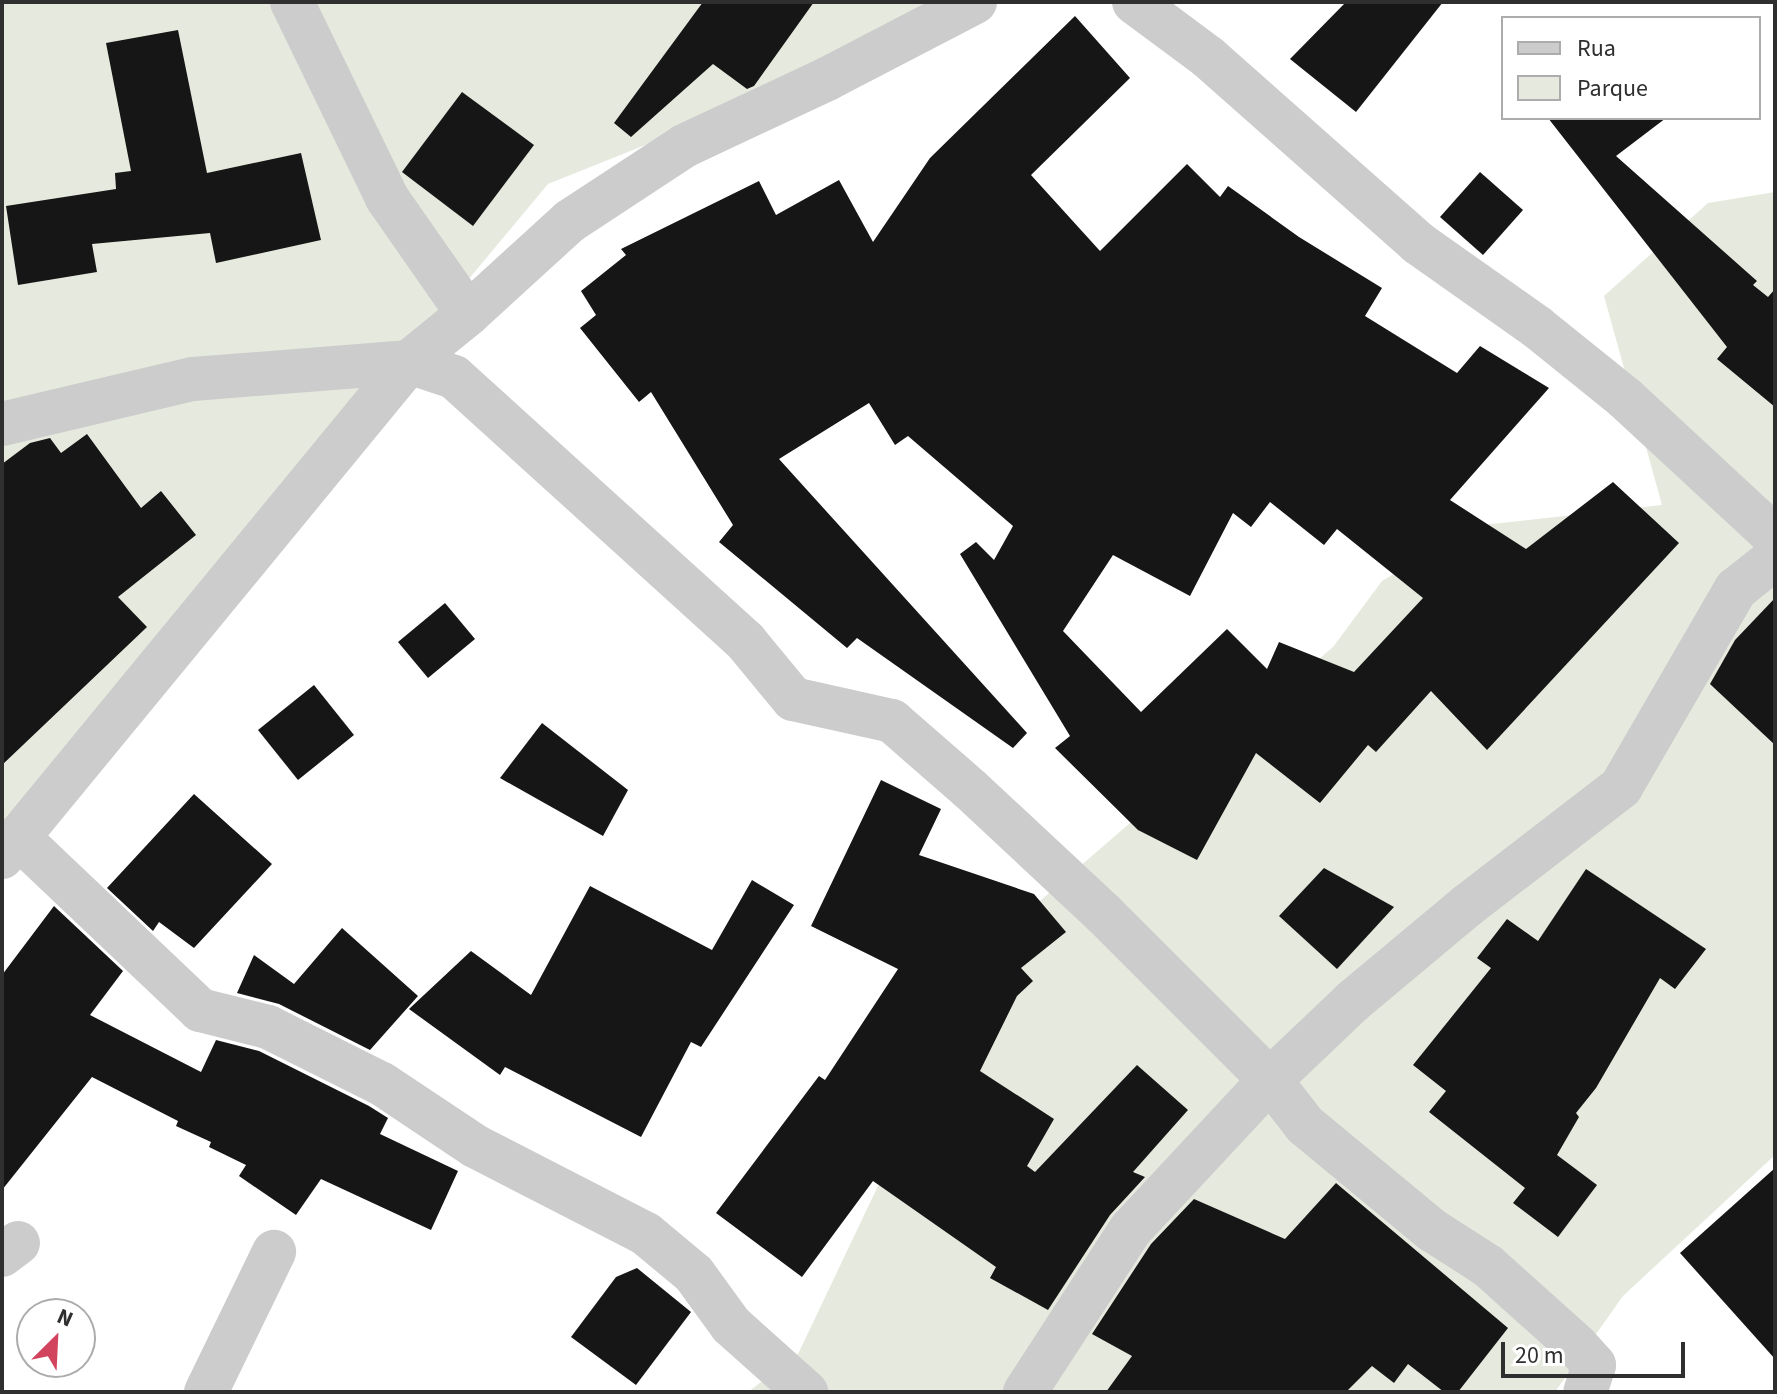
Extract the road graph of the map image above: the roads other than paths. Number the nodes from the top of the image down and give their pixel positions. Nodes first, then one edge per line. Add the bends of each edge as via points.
1 (292, 2) edge
2 (975, 2) edge
3 (1134, 2) edge
4 (468, 314) junction
5 (409, 362) junction
6 (2, 424) edge
7 (1775, 537) edge
8 (1775, 558) edge
9 (10, 847) edge
10 (1270, 1080) junction
11 (274, 1252) dead end
12 (206, 1392) edge
13 (806, 1392) edge
14 (1025, 1392) edge
15 (1585, 1392) edge

1 - 4 street via 387,198
2 - 4 street via 684,146 570,221
3 - 7 street via 1208,57 1418,243 1537,327 1625,398
4 - 5 street
5 - 6 street via 193,379
5 - 9 street
5 - 10 street via 454,377 746,642 793,699 892,721 1103,913
8 - 10 street via 1736,589 1621,787 1468,905 1353,1001
9 - 13 street via 200,1010 268,1027 382,1084 475,1146 646,1234 694,1274 731,1325
10 - 14 street via 1131,1229
10 - 15 street via 1305,1125 1432,1230 1488,1266 1576,1345 1594,1365
11 - 12 street

